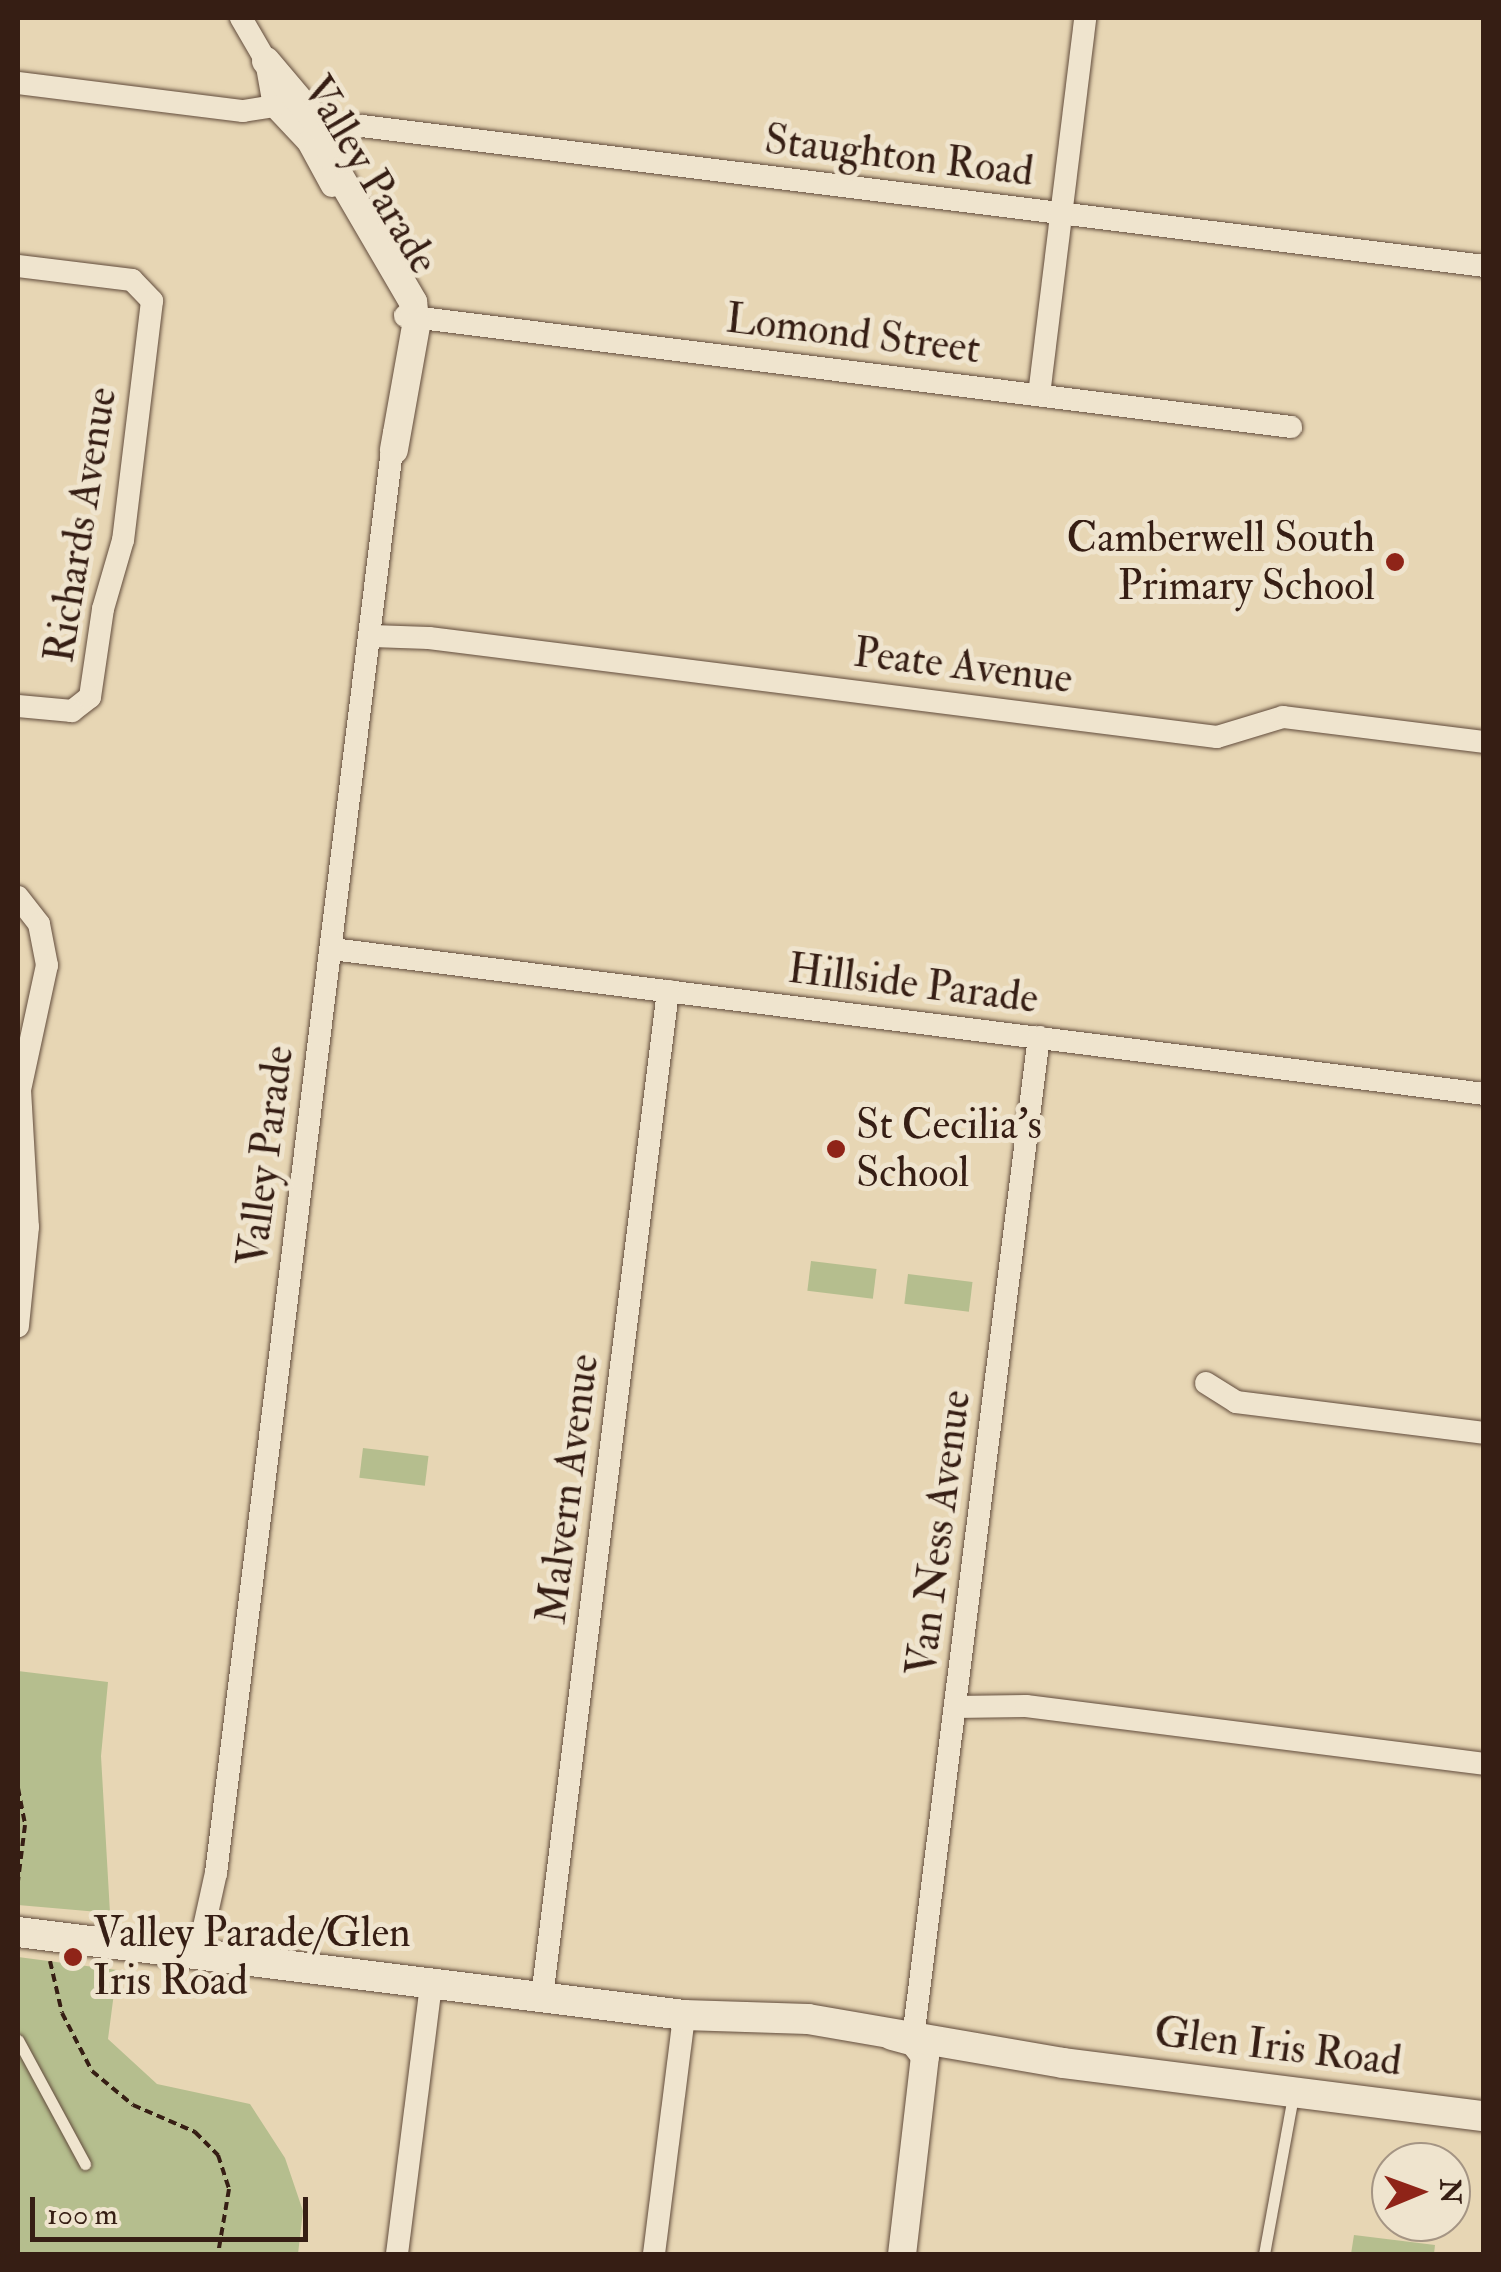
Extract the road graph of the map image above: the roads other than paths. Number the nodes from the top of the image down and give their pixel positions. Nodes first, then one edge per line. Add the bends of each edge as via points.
1 (240, 18) edge
2 (1085, 18) edge
3 (266, 61) junction
4 (18, 83) edge
5 (274, 106) junction
6 (317, 137) junction
7 (1061, 214) junction
8 (18, 266) edge
9 (1484, 266) edge
10 (411, 316) junction
11 (1039, 396) junction
12 (1291, 428) dead end
13 (394, 450) joint
14 (372, 630) junction
15 (18, 706) edge
16 (1484, 742) edge
17 (18, 896) edge
18 (332, 949) junction
19 (668, 990) junction
20 (1039, 1037) junction
21 (1484, 1094) edge
22 (18, 1326) edge
23 (1206, 1383) dead end
24 (1484, 1433) edge
25 (956, 1697) junction
26 (1484, 1764) edge
27 (18, 1932) edge
28 (206, 1955) junction
29 (431, 1984) junction
30 (542, 1997) junction
31 (684, 2015) junction
32 (18, 2040) edge
33 (930, 2046) junction
34 (1294, 2092) junction
35 (1484, 2116) edge
36 (85, 2164) dead end
37 (397, 2254) edge
38 (654, 2254) edge
39 (902, 2254) edge
40 (1264, 2254) edge

1 - 3 street, Valley Parade
2 - 7 street
3 - 5 street, Valley Parade
3 - 6 street, Valley Parade
4 - 5 street via 242,112
5 - 6 street, Valley Parade
6 - 7 street, Staughton Road via 362,126
6 - 10 street, Valley Parade
7 - 9 street, Staughton Road
7 - 11 street
8 - 15 street, Richards Avenue via 132,280 147,288 152,312 123,540 103,609 90,697 72,711
10 - 11 street, Lomond Street
10 - 13 street, Valley Parade
11 - 12 street, Lomond Street
13 - 14 street, Valley Parade
14 - 16 street, Peate Avenue via 1218,737 1284,718
14 - 18 street, Valley Parade
17 - 22 street via 39,924 48,965 20,1090 28,1226
18 - 19 street, Hillside Parade
18 - 28 street, Valley Parade
19 - 20 street, Hillside Parade
19 - 30 street, Malvern Avenue
20 - 21 street, Hillside Parade
20 - 25 street, Van Ness Avenue
23 - 24 street via 1236,1402
25 - 26 street
25 - 33 street, Van Ness Avenue
27 - 28 main road, Glen Iris Road
28 - 29 main road, Glen Iris Road
29 - 30 main road, Glen Iris Road
29 - 37 street
30 - 31 main road, Glen Iris Road
31 - 33 main road, Glen Iris Road
31 - 33 main road, Glen Iris Road via 808,2019
31 - 38 street
32 - 36 lane
33 - 34 main road, Glen Iris Road
33 - 39 street
34 - 35 main road, Glen Iris Road
34 - 40 lane

